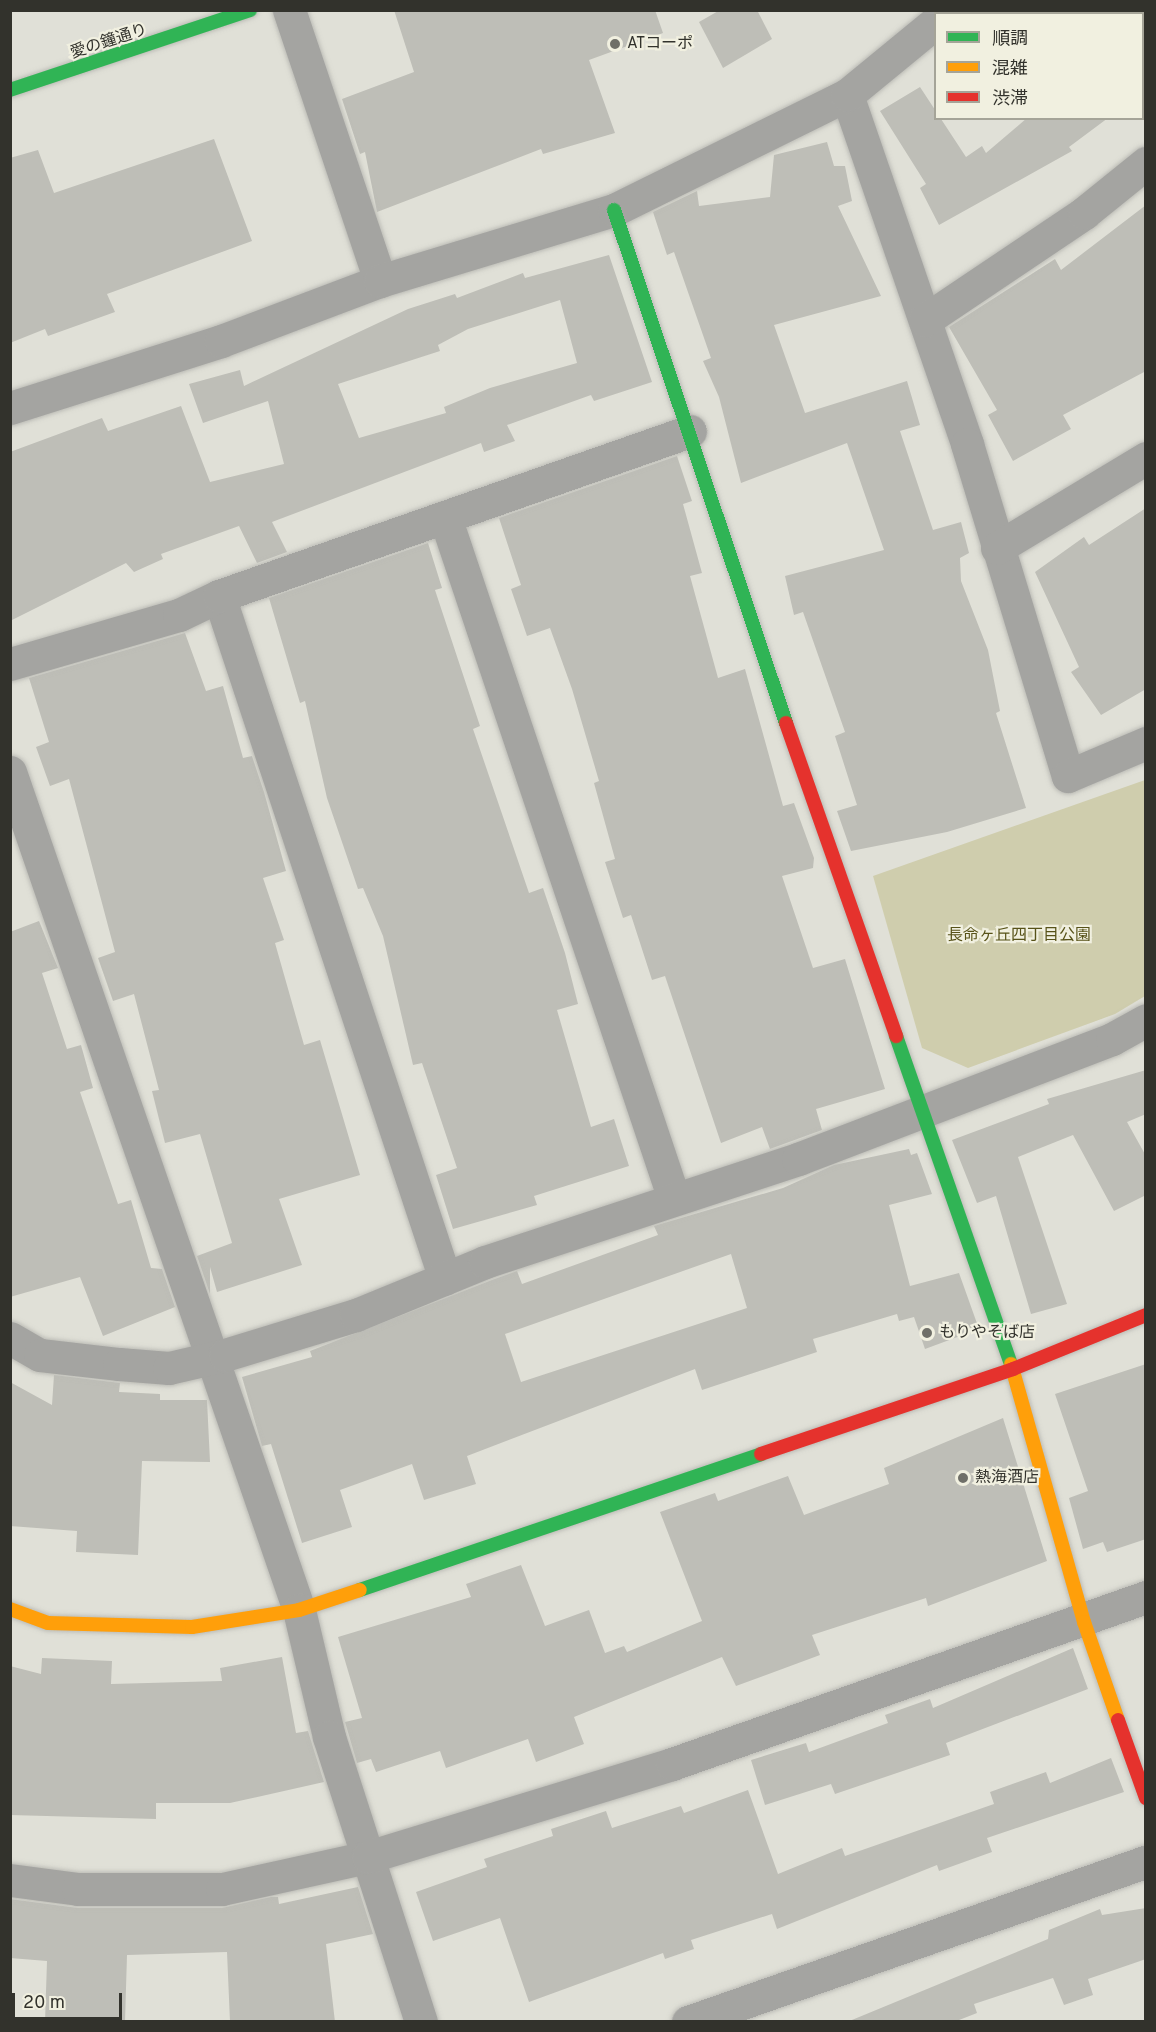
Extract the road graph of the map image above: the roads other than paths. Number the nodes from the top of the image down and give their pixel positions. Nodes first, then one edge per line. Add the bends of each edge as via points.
1 (250, 10) edge
2 (289, 10) edge
3 (934, 24) edge
4 (10, 90) edge
5 (847, 95) junction
6 (1146, 162) edge
7 (614, 210) junction
8 (380, 281) junction
9 (925, 320) junction
10 (10, 408) edge
11 (690, 431) junction
12 (1146, 458) edge
13 (445, 517) junction
14 (997, 548) junction
15 (219, 596) junction
16 (10, 664) edge
17 (1146, 743) edge
18 (10, 772) edge
19 (1146, 1020) edge
20 (921, 1112) junction
21 (674, 1199) junction
22 (445, 1279) junction
23 (1146, 1315) edge
24 (10, 1338) edge
25 (210, 1358) junction
26 (1013, 1369) junction
27 (1146, 1597) edge
28 (10, 1609) edge
29 (299, 1610) junction
30 (1084, 1622) junction
31 (1146, 1798) edge
32 (368, 1857) junction
33 (1146, 1862) edge
34 (10, 1880) edge
35 (421, 2022) edge
36 (688, 2022) edge

1 - 4 street, 愛の鐘通り
2 - 8 street
3 - 5 street
5 - 7 street
5 - 9 street
6 - 9 street via 1084,213
7 - 8 street
7 - 11 street
8 - 10 street via 221,341
9 - 14 street
11 - 13 street
11 - 20 street
12 - 14 street
13 - 15 street
13 - 21 street
14 - 17 street via 1068,776
15 - 16 street via 179,615
15 - 22 street
18 - 25 street
19 - 20 street via 1112,1039
20 - 21 street
20 - 26 street
21 - 22 street
22 - 25 street via 356,1315
23 - 26 street
24 - 25 street via 40,1355 119,1364 169,1368
25 - 29 street
26 - 29 street
26 - 30 street
27 - 30 street
28 - 29 street via 48,1623 192,1627
29 - 32 street via 329,1737
30 - 31 street
30 - 32 street via 672,1764
32 - 34 street via 222,1889 78,1889
32 - 35 street
33 - 36 street

